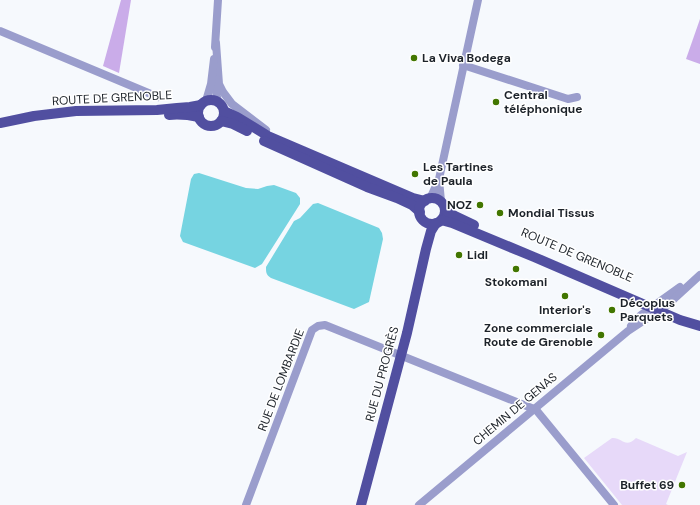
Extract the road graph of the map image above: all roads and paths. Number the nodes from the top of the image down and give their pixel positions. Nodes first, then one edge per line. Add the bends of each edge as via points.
1 (218, 0) edge
2 (478, 0) edge
3 (0, 31) edge
4 (216, 43) junction
5 (463, 65) junction
6 (158, 97) dead end
7 (577, 97) dead end
8 (218, 102) junction
9 (204, 103) junction
10 (224, 111) junction
11 (199, 117) junction
12 (221, 122) junction
13 (0, 123) edge
14 (0, 130) edge
15 (282, 142) junction
16 (439, 179) junction
17 (427, 200) junction
18 (443, 206) junction
19 (420, 212) junction
20 (425, 221) junction
21 (438, 222) junction
22 (426, 249) junction
23 (700, 274) edge
24 (658, 307) junction
25 (680, 320) junction
26 (700, 321) edge
27 (700, 326) edge
28 (700, 330) edge
29 (400, 356) junction
30 (534, 409) junction
31 (246, 505) edge
32 (361, 505) edge
33 (418, 505) edge
34 (614, 505) edge

1 - 4 street
2 - 5 street
3 - 6 street
4 - 8 street
4 - 9 street via 210,84
4 - 15 street via 219,84 223,92 232,104
5 - 7 street via 568,99
5 - 16 street
8 - 9 main road via 212,100
8 - 10 main road
9 - 11 main road via 199,109
9 - 13 main road, ROUTE DE GRENOBLE via 157,110 76,111
10 - 12 main road
10 - 15 main road
11 - 12 main road via 211,126
11 - 14 main road, ROUTE DE GRENOBLE via 178,114 157,117 86,117 37,122
12 - 19 main road via 241,127 272,145 397,198
15 - 17 main road via 413,198
16 - 17 street
16 - 18 street
17 - 18 main road via 434,198
17 - 19 main road via 422,204
18 - 21 main road via 445,214
18 - 24 main road, ROUTE DE GRENOBLE via 455,216 473,225
19 - 20 main road
20 - 21 main road via 432,224
20 - 22 main road, RUE DU PROGRÈS
21 - 22 main road, RUE DU PROGRÈS via 431,232
21 - 24 main road, ROUTE DE GRENOBLE via 452,223
22 - 29 main road, RUE DU PROGRÈS
23 - 24 street, CHEMIN DE GENAS via 670,304
24 - 25 main road, ROUTE DE GRENOBLE
24 - 26 main road, ROUTE DE GRENOBLE
24 - 30 street, CHEMIN DE GENAS via 641,315 628,331
25 - 27 main road, ROUTE DE GRENOBLE
25 - 28 street, ROUTE DE GRENOBLE
29 - 30 street
29 - 31 street, RUE DE LOMBARDIE via 325,326 318,326 312,330
29 - 32 main road, RUE DU PROGRÈS
30 - 33 street, CHEMIN DE GENAS
30 - 34 street

